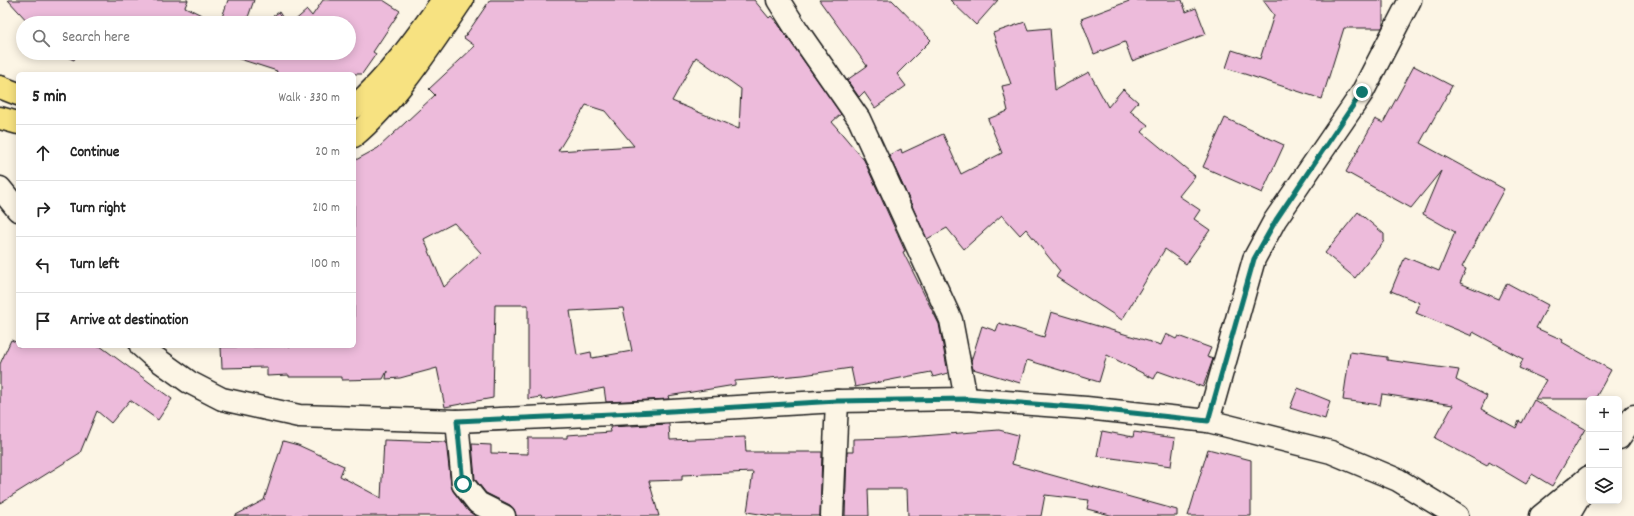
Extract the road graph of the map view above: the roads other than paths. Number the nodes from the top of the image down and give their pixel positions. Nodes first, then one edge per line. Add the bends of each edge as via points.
1 (443, 0) edge
2 (462, 0) edge
3 (778, 0) edge
4 (1410, 0) edge
5 (0, 87) edge
6 (16, 93) edge
7 (356, 105) edge
8 (356, 134) edge
9 (0, 188) edge
10 (16, 208) edge
11 (143, 348) edge
12 (966, 399) junction
13 (837, 401) junction
14 (1634, 416) edge
15 (457, 421) junction
16 (1208, 421) junction
17 (1622, 434) edge
18 (1586, 479) edge
19 (1586, 486) edge
20 (504, 516) edge
21 (832, 516) edge
22 (1457, 516) edge
23 (1541, 516) edge
24 (1568, 516) edge

1 - 7 main road via 417,38 374,89
2 - 8 main road via 424,56 388,101
3 - 12 street via 859,119 951,320
4 - 16 street via 1362,92 1276,220 1254,259
5 - 6 main road
9 - 10 street
11 - 15 street via 189,382 222,399 250,406 299,416
12 - 13 street
12 - 16 street
13 - 15 street
13 - 21 street
14 - 17 street
15 - 20 street via 463,484 478,503
16 - 22 street via 1331,452 1398,480
18 - 23 street
19 - 24 street

